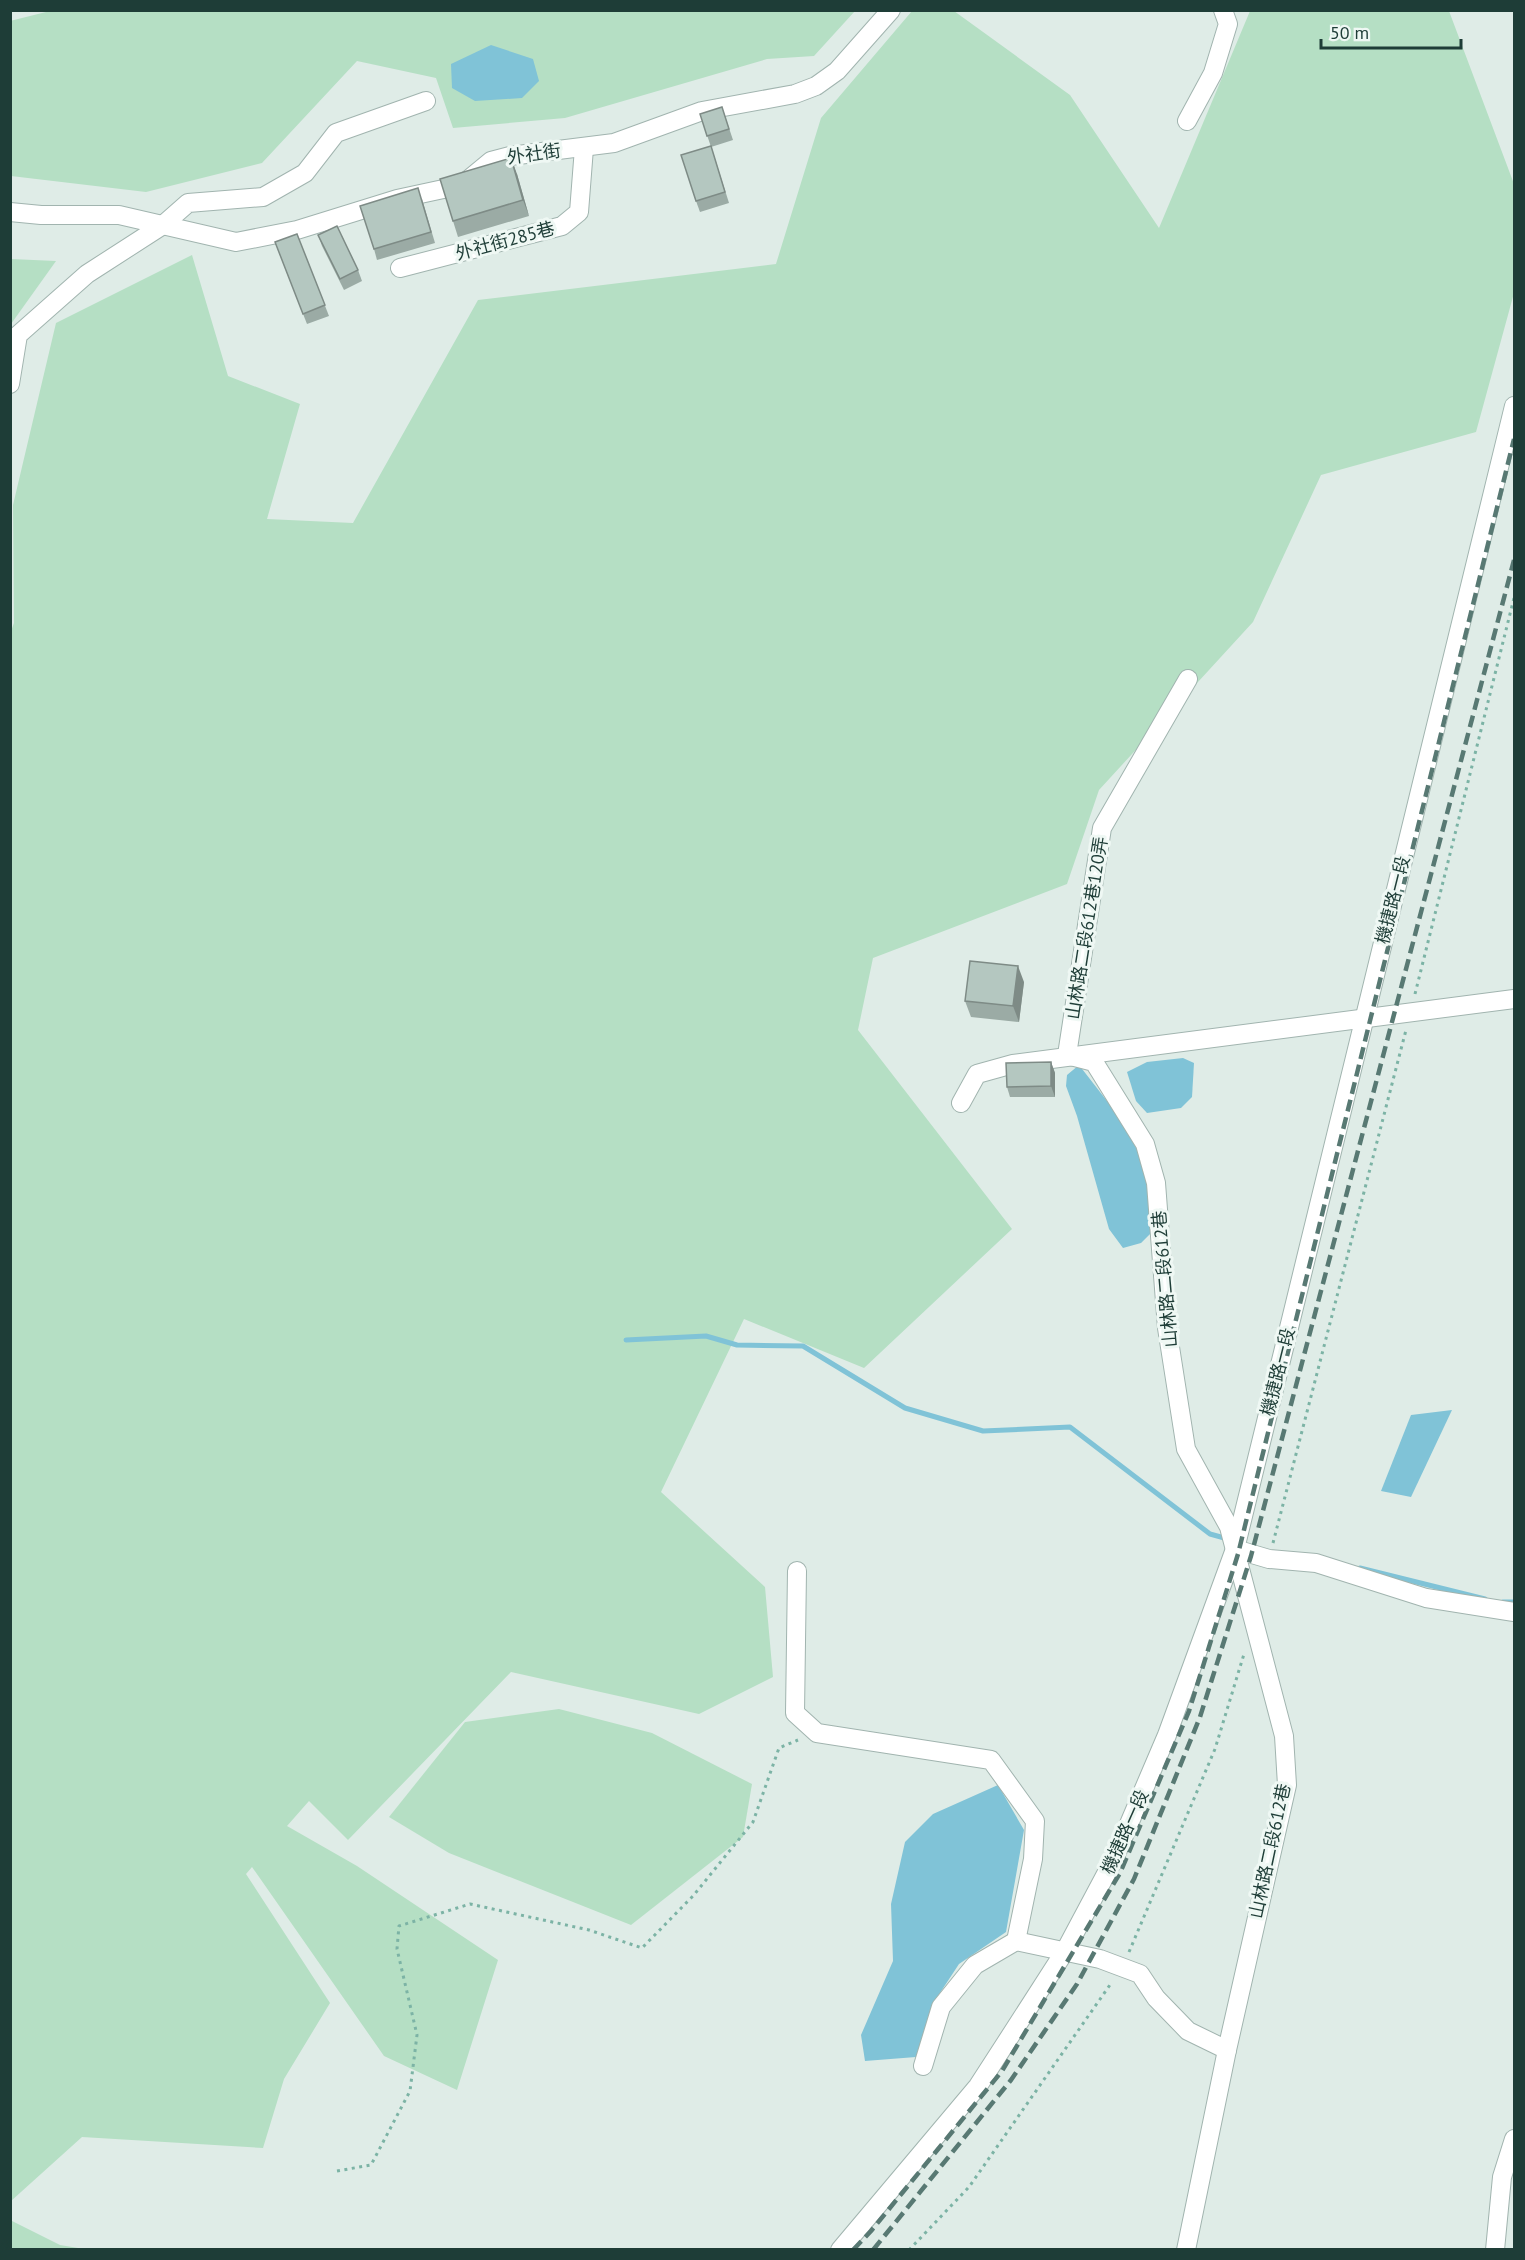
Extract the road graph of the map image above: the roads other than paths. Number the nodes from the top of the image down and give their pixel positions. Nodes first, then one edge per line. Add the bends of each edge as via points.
1 (891, 10) edge
2 (1223, 10) edge
3 (426, 101) dead end
4 (1187, 121) dead end
5 (584, 148) junction
6 (10, 212) edge
7 (163, 225) junction
8 (400, 268) dead end
9 (10, 384) edge
10 (1515, 406) edge
11 (1188, 679) dead end
12 (1515, 999) edge
13 (1363, 1020) junction
14 (1068, 1055) junction
15 (961, 1103) dead end
16 (1234, 1528) junction
17 (1235, 1548) junction
18 (797, 1571) dead end
19 (1515, 1612) edge
20 (1016, 1941) junction
21 (1065, 1951) junction
22 (1227, 2050) junction
23 (923, 2066) dead end
24 (1515, 2139) edge
25 (840, 2250) edge
26 (1186, 2250) edge
27 (1495, 2250) edge

1 - 5 street, 外社街 via 837,71 816,87 702,111 614,142
2 - 4 street via 1228,24 1213,73
3 - 7 street via 336,133 305,173 263,197 188,203
5 - 7 street, 外社街 via 491,161 462,185 397,199 297,230 236,242
5 - 8 street, 外社街285巷 via 579,212 562,226
6 - 7 street, 外社街 via 119,215
7 - 9 street via 87,274 18,335
10 - 13 street, 機捷路一段
11 - 14 street, 山林路二段612巷120弄 via 1102,828
12 - 13 street, 山林路二段612巷
13 - 14 street, 山林路二段612巷
13 - 16 street, 機捷路一段
14 - 15 street, 山林路二段612巷 via 977,1074
14 - 16 street, 山林路二段612巷 via 1094,1062 1145,1143 1156,1183 1167,1328 1186,1449
16 - 17 street, 機捷路一段
17 - 19 street via 1269,1560 1316,1563 1426,1598
17 - 21 street, 機捷路一段 via 1167,1735 1114,1859
17 - 22 street, 山林路二段612巷 via 1284,1736 1287,1785
18 - 20 street via 795,1713 817,1733 991,1760 1035,1821 1033,1858
20 - 21 street
20 - 23 street via 975,1965 941,2007
21 - 22 street via 1140,1974 1156,1998 1188,2031
21 - 25 street, 機捷路一段 via 978,2086
22 - 26 street, 山林路二段612巷
24 - 27 street via 1502,2177

